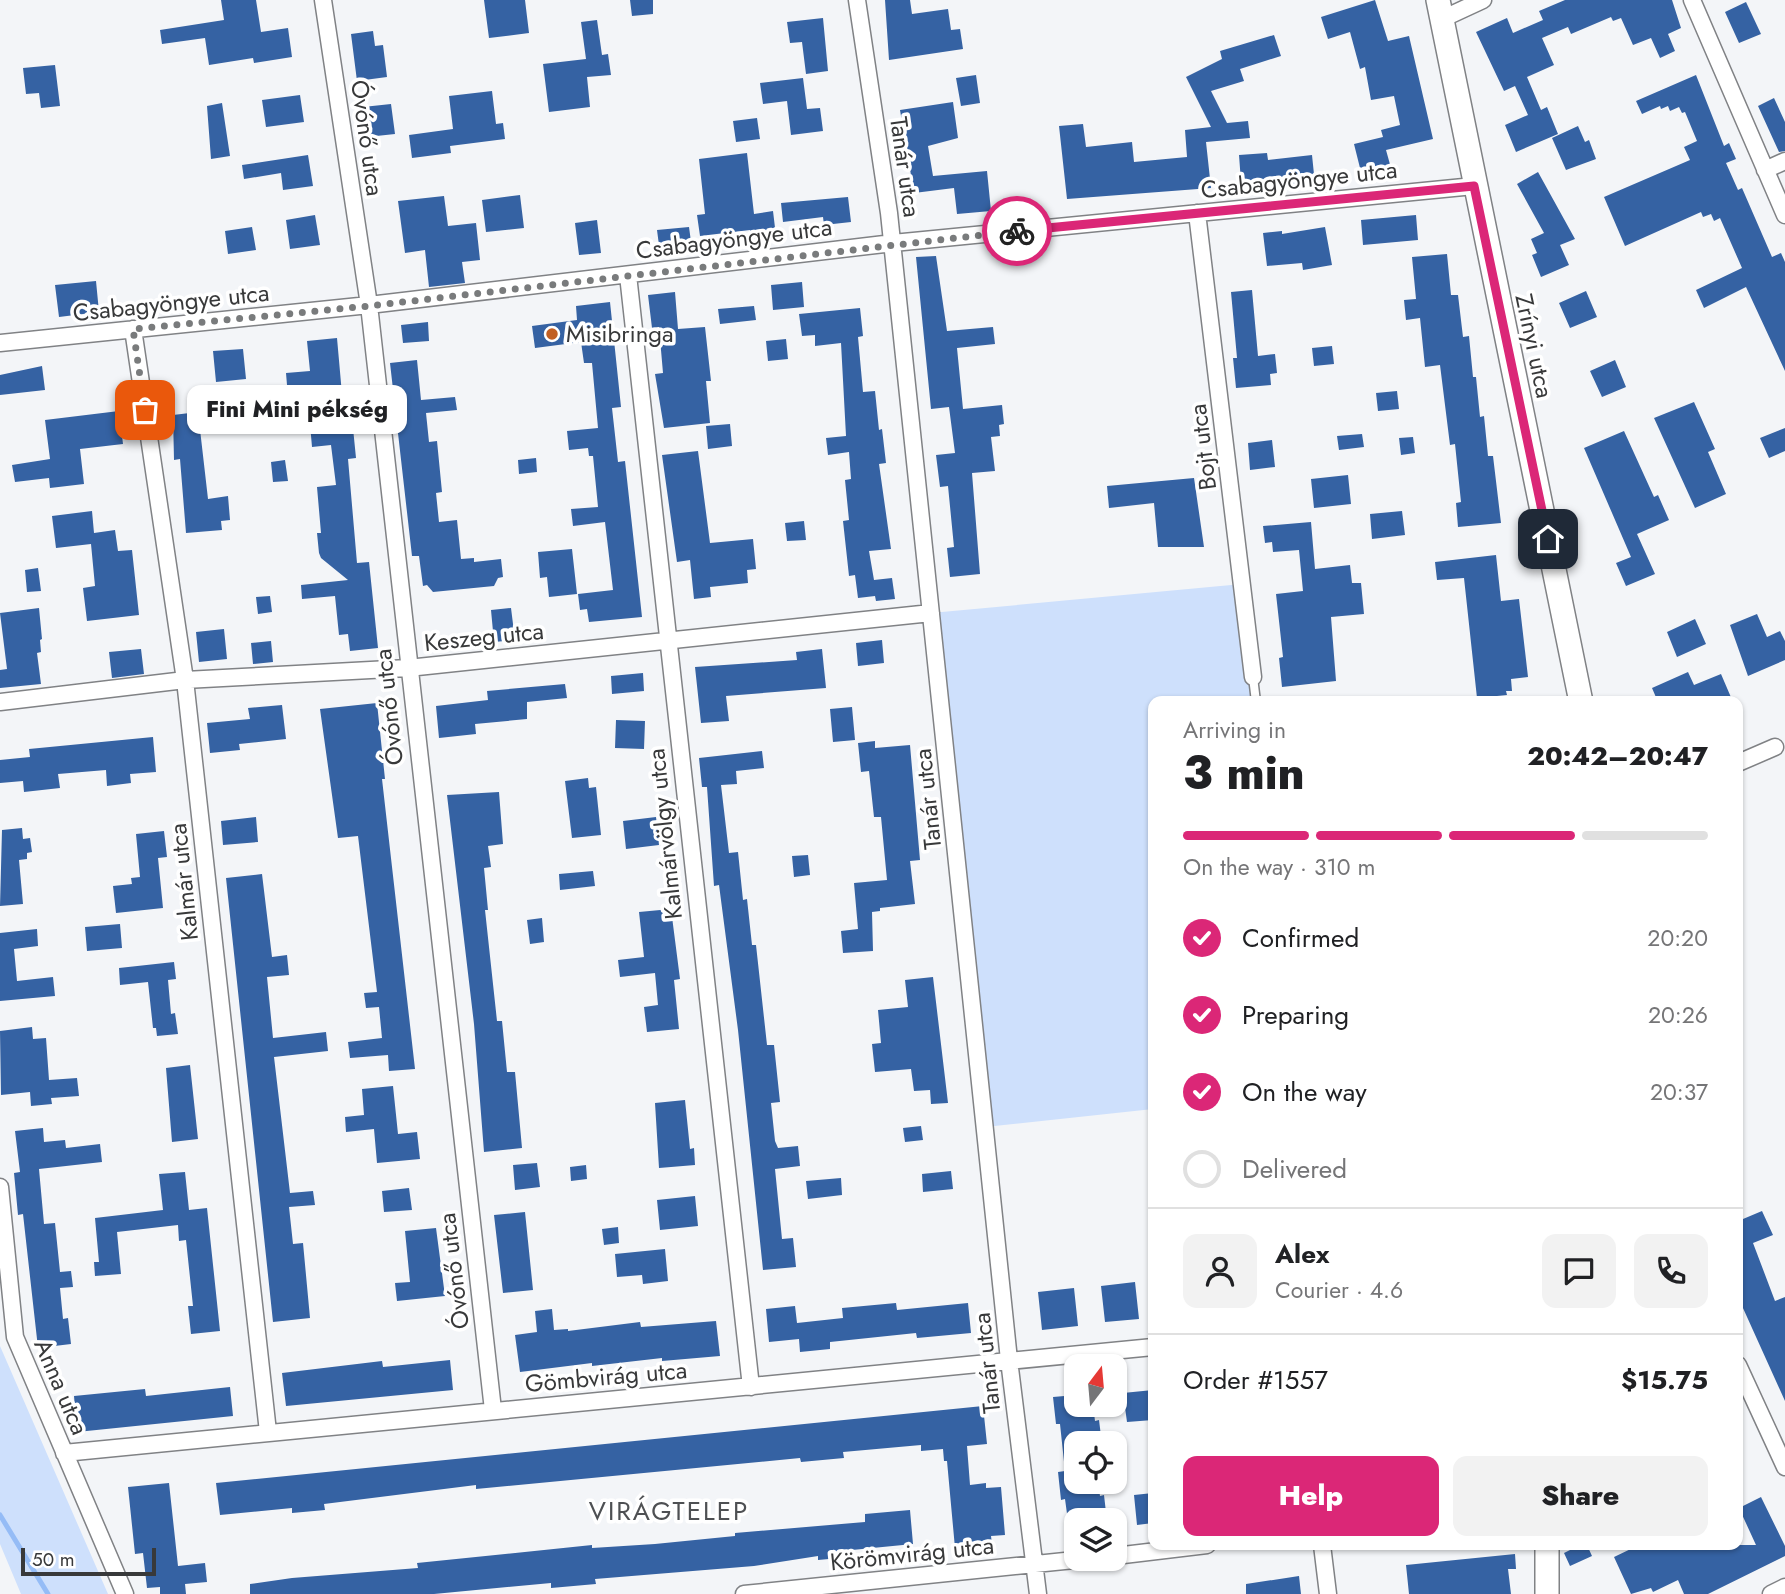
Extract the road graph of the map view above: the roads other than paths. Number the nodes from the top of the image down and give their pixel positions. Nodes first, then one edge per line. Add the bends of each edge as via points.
1 (323, 0) edge
2 (857, 0) edge
3 (1483, 0) edge
4 (1692, 0) edge
5 (1440, 9) edge
6 (1785, 161) edge
7 (1765, 170) junction
8 (1474, 186) junction
9 (1197, 213) junction
10 (1785, 215) edge
11 (893, 243) junction
12 (628, 275) junction
13 (369, 306) junction
14 (133, 329) junction
15 (0, 343) edge
16 (931, 613) junction
17 (667, 641) junction
18 (408, 668) junction
19 (1253, 677) joint
20 (185, 680) junction
21 (1255, 696) edge
22 (1580, 696) edge
23 (0, 702) edge
24 (1775, 747) dead end
25 (1743, 761) edge
26 (0, 1187) edge
27 (1148, 1347) edge
28 (1009, 1360) junction
29 (1743, 1376) edge
30 (751, 1387) junction
31 (493, 1410) junction
32 (268, 1432) junction
33 (64, 1453) junction
34 (1785, 1467) edge
35 (1165, 1550) edge
36 (1323, 1550) edge
37 (1547, 1550) edge
38 (1127, 1555) edge
39 (1064, 1561) edge
40 (1034, 1565) junction
41 (1785, 1587) edge
42 (125, 1594) edge
43 (744, 1594) edge
44 (1038, 1594) edge
45 (1328, 1594) edge
46 (1546, 1594) edge
47 (1771, 1594) edge

1 - 13 street, Óvónő utca
2 - 11 street, Tanár utca
3 - 5 street
4 - 7 street
5 - 8 main road, Zrínyi utca
6 - 7 street
7 - 10 street
8 - 9 street, Csabagyöngye utca
8 - 22 main road, Zrínyi utca
9 - 11 street, Csabagyöngye utca
9 - 19 street, Bojt utca
11 - 12 street, Csabagyöngye utca
11 - 16 street, Tanár utca
12 - 13 street, Csabagyöngye utca
12 - 17 street, Kalmárvölgy utca
13 - 14 street, Csabagyöngye utca
13 - 18 street, Óvónő utca
14 - 15 street, Csabagyöngye utca
14 - 20 street, Kalmár utca
16 - 17 street, Keszeg utca
16 - 28 street, Tanár utca
17 - 18 street, Keszeg utca
17 - 30 street, Kalmárvölgy utca
18 - 20 street, Keszeg utca
18 - 31 street, Óvónő utca
19 - 21 lane
20 - 23 street, Keszeg utca
20 - 32 street, Kalmár utca
24 - 25 street
26 - 33 street, Anna utca via 15,1337
27 - 28 street, Gömbvirág utca
28 - 30 street, Gömbvirág utca
28 - 40 street, Tanár utca
29 - 34 street
30 - 31 street, Gömbvirág utca
31 - 32 street, Gömbvirág utca
32 - 33 street, Gömbvirág utca
33 - 42 street, Anna utca
35 - 38 street
36 - 45 street
37 - 46 main road
39 - 40 street, Körömvirág utca
40 - 43 street, Körömvirág utca
40 - 44 street, Tanár utca
41 - 47 street

